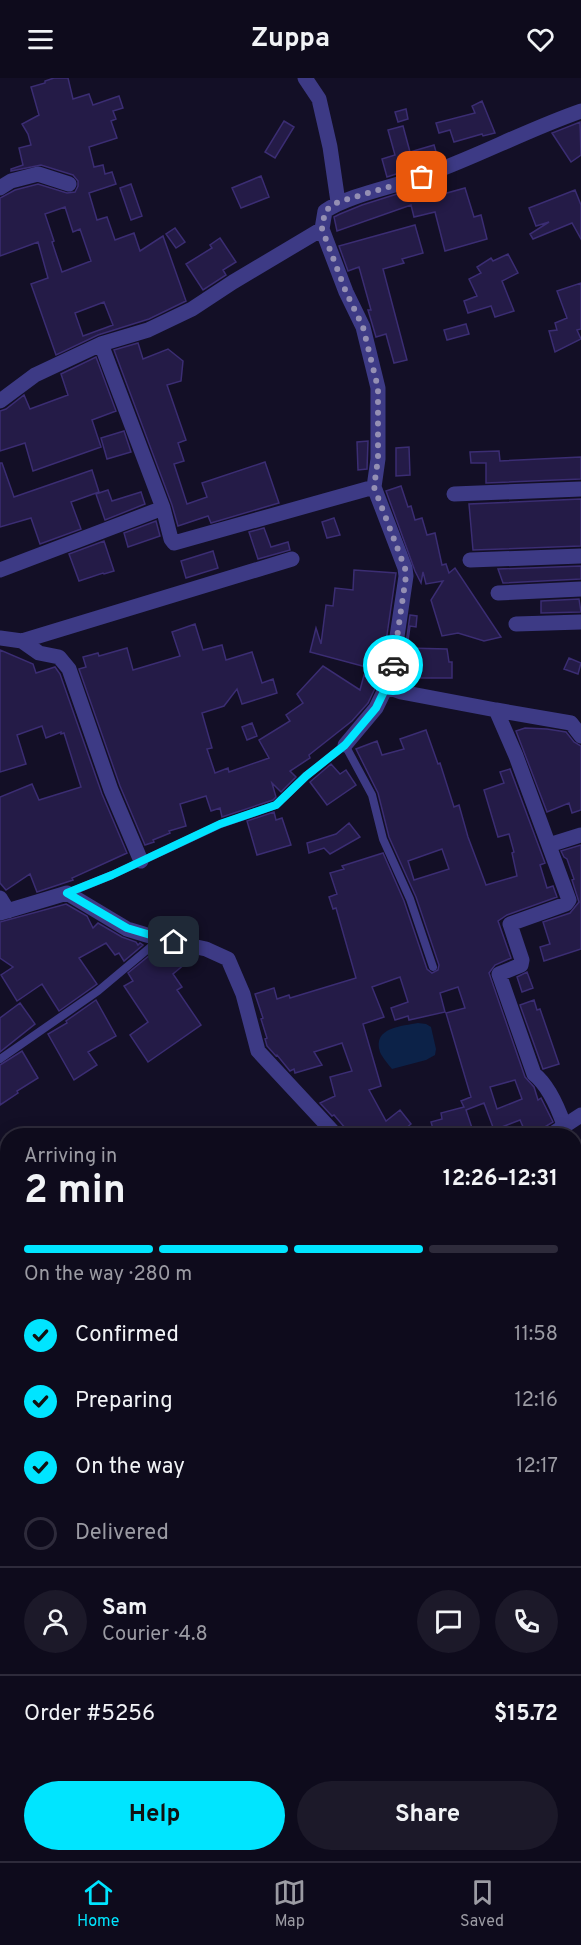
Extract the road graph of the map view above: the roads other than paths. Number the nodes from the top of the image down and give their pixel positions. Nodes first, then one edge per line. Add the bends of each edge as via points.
1 (305, 78) edge
2 (581, 111) edge
3 (69, 184) dead end
4 (0, 188) edge
5 (338, 202) junction
6 (322, 229) junction
7 (101, 344) junction
8 (0, 401) edge
9 (374, 487) junction
10 (581, 489) edge
11 (454, 494) dead end
12 (163, 508) junction
13 (581, 556) edge
14 (292, 559) dead end
15 (470, 560) dead end
16 (0, 570) edge
17 (581, 589) edge
18 (498, 593) dead end
19 (581, 622) edge
20 (516, 624) dead end
21 (0, 638) edge
22 (21, 641) junction
23 (387, 687) junction
24 (496, 710) junction
25 (581, 736) edge
26 (345, 745) junction
27 (581, 835) edge
28 (549, 845) junction
29 (141, 861) junction
30 (67, 893) junction
31 (3, 908) edge
32 (160, 939) junction
33 (433, 967) dead end
34 (0, 1059) edge
35 (581, 1115) edge
36 (564, 1125) junction
37 (330, 1128) edge
38 (560, 1128) edge

1 - 5 street via 319,99
2 - 5 street via 422,177
3 - 4 street via 38,174
5 - 6 street via 325,211
6 - 7 street via 192,309 148,330
6 - 9 street via 363,327 378,388
7 - 8 street via 35,375
7 - 12 street
9 - 12 street via 174,543
9 - 23 street via 406,576
10 - 11 street
12 - 16 street
13 - 15 street
14 - 22 street
17 - 18 street
19 - 20 street
21 - 22 street
22 - 29 street via 39,653 59,657 69,669 111,790
23 - 24 street
23 - 26 street via 376,708
24 - 25 street via 570,723
24 - 28 street
26 - 29 lane via 276,805 220,824
26 - 33 lane via 372,795 383,839 410,899
27 - 28 street
28 - 36 street via 568,903 510,924 522,960 499,974 534,1074
29 - 30 lane
30 - 31 street
30 - 32 street via 127,928
32 - 34 lane via 98,991
32 - 37 street via 206,949 228,959 243,994 258,1051
35 - 36 street
36 - 38 street

